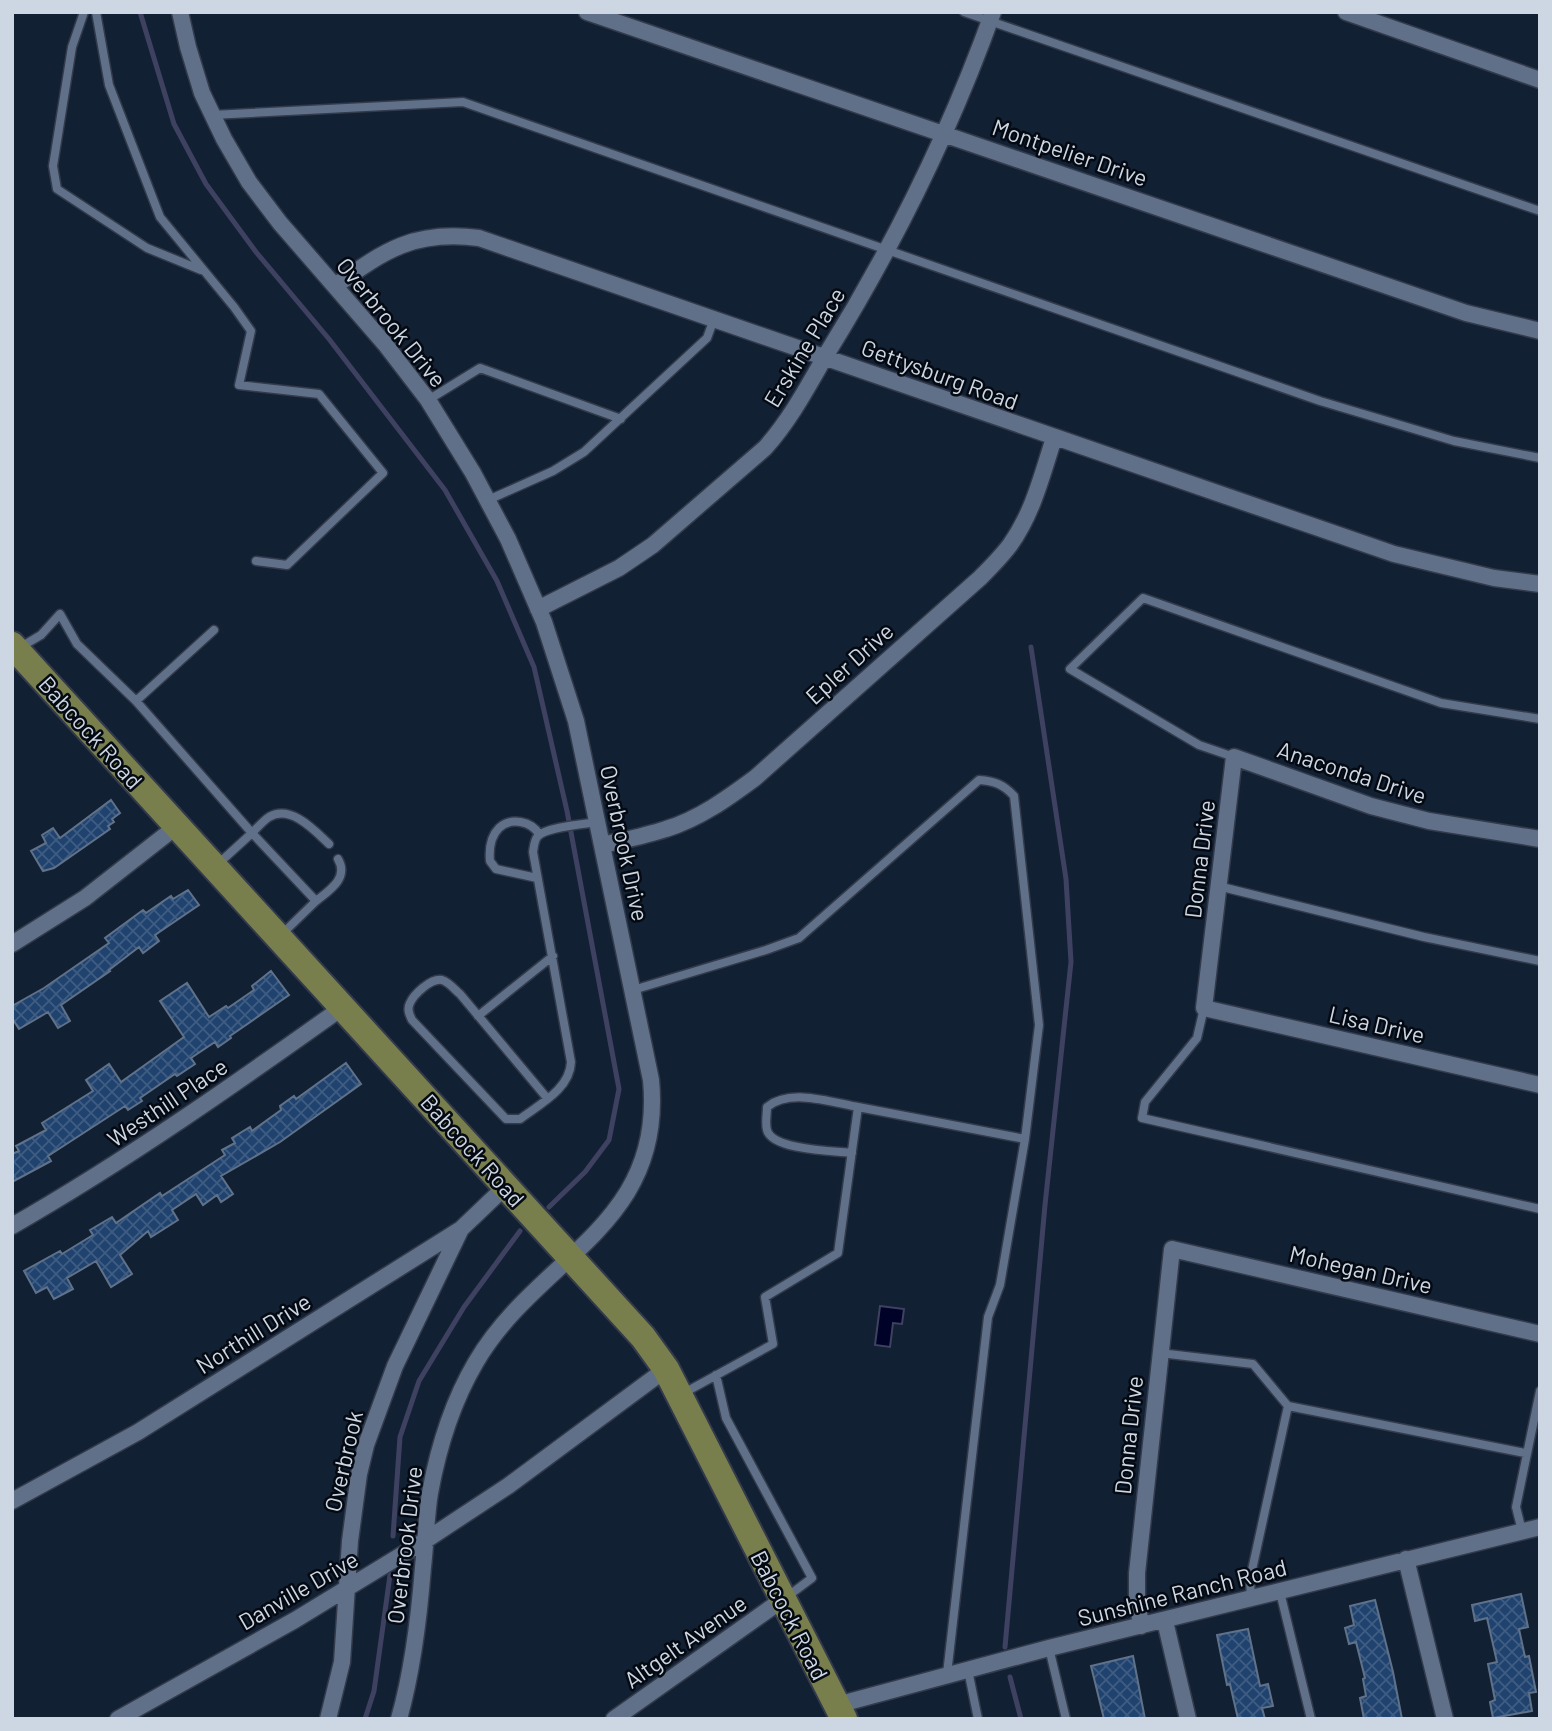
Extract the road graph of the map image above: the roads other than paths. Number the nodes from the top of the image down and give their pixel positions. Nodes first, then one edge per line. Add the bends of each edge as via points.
1 (84, 12) edge
2 (96, 12) edge
3 (180, 12) edge
4 (587, 12) edge
5 (964, 12) edge
6 (1346, 12) edge
7 (991, 17) edge
8 (1540, 80) edge
9 (212, 115) junction
10 (945, 133) junction
11 (1540, 211) edge
12 (887, 249) junction
13 (204, 271) junction
14 (335, 286) junction
15 (714, 319) junction
16 (1540, 331) edge
17 (825, 357) junction
18 (428, 400) junction
19 (621, 419) junction
20 (1054, 438) junction
21 (1540, 458) edge
22 (488, 500) junction
23 (256, 561) dead end
24 (1540, 584) edge
25 (538, 609) junction
26 (214, 631) dead end
27 (14, 649) edge
28 (136, 701) junction
29 (1540, 719) edge
30 (1234, 757) junction
31 (598, 822) junction
32 (177, 826) junction
33 (252, 833) junction
34 (543, 833) junction
35 (1540, 839) edge
36 (329, 844) dead end
37 (603, 845) junction
38 (338, 859) dead end
39 (215, 866) junction
40 (537, 878) junction
41 (1218, 886) junction
42 (316, 901) junction
43 (279, 937) junction
44 (12, 943) edge
45 (553, 956) junction
46 (1540, 961) edge
47 (633, 990) junction
48 (344, 1007) junction
49 (1204, 1008) junction
50 (478, 1016) junction
51 (1540, 1085) edge
52 (547, 1098) junction
53 (858, 1107) junction
54 (1025, 1139) junction
55 (852, 1153) junction
56 (506, 1186) junction
57 (1540, 1209) edge
58 (12, 1226) edge
59 (461, 1229) junction
60 (1172, 1249) joint
61 (570, 1257) junction
62 (1540, 1334) edge
63 (1160, 1353) junction
64 (666, 1369) junction
65 (716, 1375) junction
66 (1540, 1391) edge
67 (680, 1395) junction
68 (1288, 1406) junction
69 (1525, 1453) junction
70 (12, 1501) edge
71 (1540, 1527) edge
72 (1522, 1531) junction
73 (426, 1540) junction
74 (1406, 1559) junction
75 (345, 1590) junction
76 (1280, 1592) junction
77 (1251, 1599) junction
78 (782, 1600) junction
79 (1165, 1621) junction
80 (1141, 1626) junction
81 (1049, 1648) junction
82 (968, 1670) junction
83 (947, 1674) junction
84 (840, 1712) edge
85 (118, 1719) edge
86 (328, 1719) edge
87 (398, 1719) edge
88 (614, 1719) edge
89 (978, 1719) edge
90 (1066, 1719) edge
91 (1188, 1719) edge
92 (1311, 1719) edge
93 (1445, 1719) edge

1 - 13 lane via 72,47 52,166 57,189 147,248
2 - 13 lane via 109,85 160,217
3 - 9 street, Overbrook Drive
4 - 10 street, Montpelier Drive
5 - 7 lane
6 - 8 street
7 - 10 street, Erskine Place
7 - 11 lane
9 - 12 lane via 464,102
9 - 14 street, Overbrook Drive via 249,182
10 - 12 street, Erskine Place
10 - 16 street, Montpelier Drive via 1466,313
12 - 17 street, Erskine Place
12 - 21 lane via 1372,417 1454,441
13 - 23 lane via 251,331 239,384 319,394 383,473 286,565
14 - 15 street, Gettysburg Road via 399,245 456,235 479,238
14 - 18 street, Overbrook Drive
15 - 17 street, Gettysburg Road
15 - 19 lane via 707,338
17 - 20 street, Gettysburg Road
17 - 25 street, Erskine Place via 793,413 765,448 653,545 619,568
18 - 19 lane via 480,368
18 - 22 street, Overbrook Drive
19 - 22 lane via 584,452 553,471
20 - 24 street, Gettysburg Road via 1394,554
20 - 37 street, Epler Drive via 1023,523 1003,555 981,578 728,798 668,829
22 - 25 street, Overbrook Drive
25 - 31 street, Overbrook Drive via 576,721
26 - 28 lane
27 - 28 lane via 41,635 60,614 78,644
27 - 32 main road, Babcock Road
28 - 33 lane
29 - 30 lane via 1441,703 1143,598 1070,669 1199,745
30 - 35 street, Anaconda Drive via 1371,806 1429,821
30 - 41 street, Donna Drive
31 - 34 lane
31 - 37 street, Overbrook Drive
32 - 39 main road, Babcock Road
32 - 44 street via 85,898
33 - 36 lane via 271,815 283,814 307,823
33 - 39 lane
33 - 42 lane
34 - 40 lane via 533,852
34 - 40 lane via 522,822 510,823 493,836 489,851 496,869
37 - 47 street, Overbrook Drive
38 - 42 lane via 342,875
39 - 43 main road, Babcock Road
40 - 45 lane
41 - 46 lane
41 - 49 street, Donna Drive
42 - 43 lane
43 - 48 main road, Babcock Road
45 - 50 lane
45 - 52 lane via 571,1062 566,1083
47 - 54 lane via 799,938 979,779 992,780 1014,796 1039,1025
47 - 61 street, Overbrook Drive via 653,1099 646,1154 617,1209
48 - 56 main road, Babcock Road
48 - 58 street, Westhill Place via 170,1130
49 - 51 street, Lisa Drive
49 - 57 lane via 1197,1038 1145,1102 1142,1118
50 - 52 lane
50 - 52 lane via 460,994 439,979 430,982 409,1007 412,1020 506,1119 520,1119
53 - 54 lane
53 - 55 lane
53 - 55 lane via 787,1097 768,1107 766,1130 780,1144
54 - 83 lane via 1000,1285 988,1317
55 - 65 lane via 838,1253 765,1297 773,1344
56 - 59 street, Northill Drive
56 - 61 main road, Babcock Road
59 - 70 street, Northill Drive via 138,1432
59 - 75 street, Overbrook via 377,1411 359,1474
60 - 62 street, Mohegan Drive
60 - 63 street, Donna Drive
61 - 64 main road, Babcock Road
61 - 73 street, Overbrook Drive via 507,1320 476,1363 436,1462
63 - 68 lane via 1253,1364
63 - 80 street, Donna Drive via 1137,1573
64 - 67 main road, Babcock Road
64 - 73 street, Danville Drive via 508,1486
65 - 67 lane
65 - 78 lane via 726,1418 812,1578
66 - 69 lane
67 - 78 main road, Babcock Road
68 - 69 lane
68 - 77 lane via 1250,1579
69 - 72 lane via 1516,1507
71 - 72 street, Sunshine Ranch Road
72 - 74 street, Sunshine Ranch Road
73 - 75 street, Danville Drive
73 - 87 street, Overbrook Drive via 412,1669
74 - 76 street, Sunshine Ranch Road
74 - 93 street
75 - 85 street, Danville Drive
75 - 86 street, Overbrook via 342,1662
76 - 77 street, Sunshine Ranch Road
76 - 92 lane
77 - 79 street, Sunshine Ranch Road
78 - 84 main road, Babcock Road
78 - 88 street, Altgelt Avenue
79 - 80 street, Sunshine Ranch Road
79 - 91 street
80 - 81 street, Sunshine Ranch Road
81 - 82 street, Sunshine Ranch Road
81 - 90 lane
82 - 83 street, Sunshine Ranch Road
82 - 89 lane
83 - 84 street, Sunshine Ranch Road

